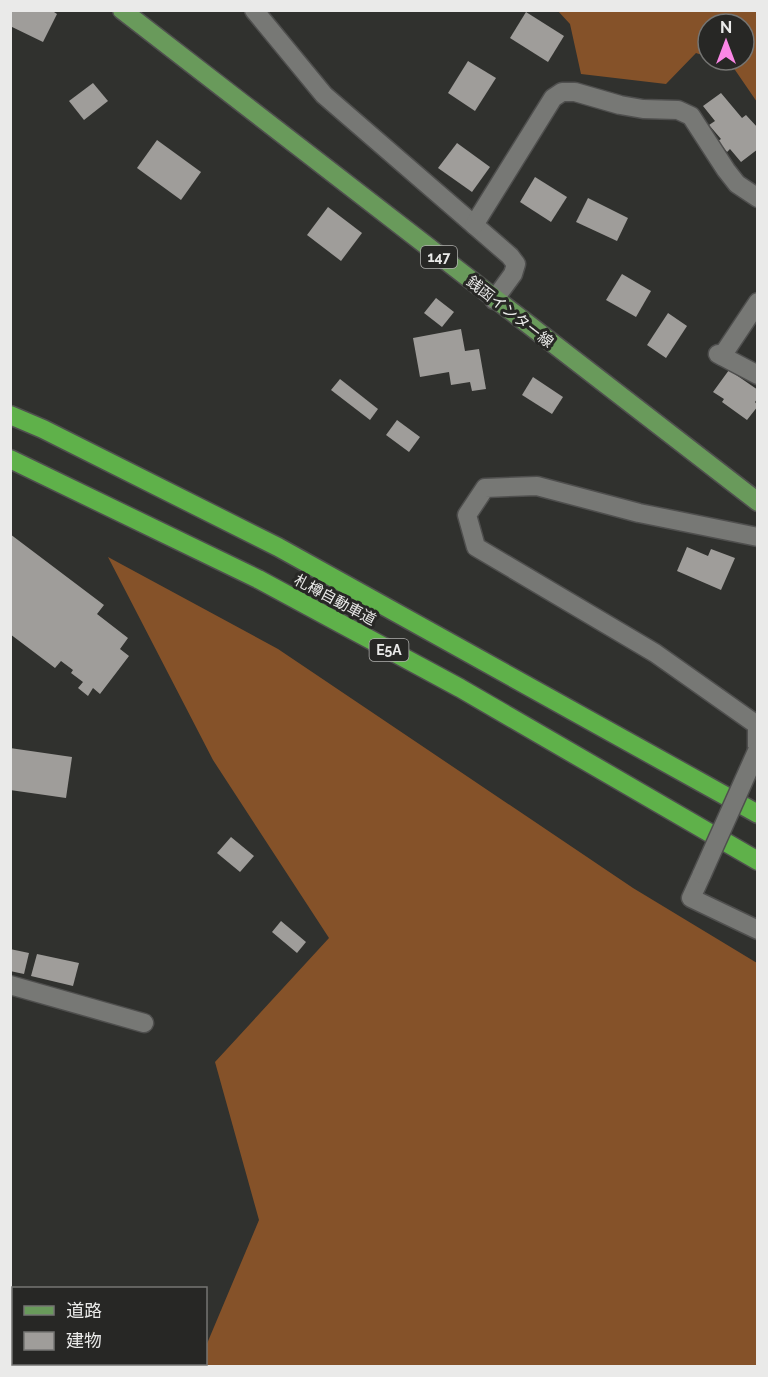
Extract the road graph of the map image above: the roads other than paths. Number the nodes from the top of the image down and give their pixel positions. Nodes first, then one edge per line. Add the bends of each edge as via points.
1 (122, 10) edge
2 (254, 10) edge
3 (758, 198) edge
4 (474, 225) junction
5 (494, 300) junction
6 (758, 302) edge
7 (758, 375) edge
8 (10, 415) edge
9 (10, 459) edge
10 (758, 502) edge
11 (758, 537) edge
12 (756, 751) edge
13 (758, 814) edge
14 (758, 861) edge
15 (758, 930) edge
16 (10, 985) edge
17 (144, 1023) dead end

1 - 5 main road, 銭函インター線 / 147
2 - 4 street via 324,95
3 - 4 street via 737,184 692,116 678,110 643,109 562,92 553,98
4 - 5 street via 516,264
5 - 10 main road, 銭函インター線 / 147
6 - 7 street via 720,355
8 - 13 highway, 札樽自動車道 / E5A via 278,547
9 - 14 highway, 札樽自動車道 / E5A via 258,579 460,688
11 - 12 street via 639,513 537,486 485,488 467,515 476,547 656,653 758,725
12 - 15 street, bridge via 691,898
16 - 17 street

